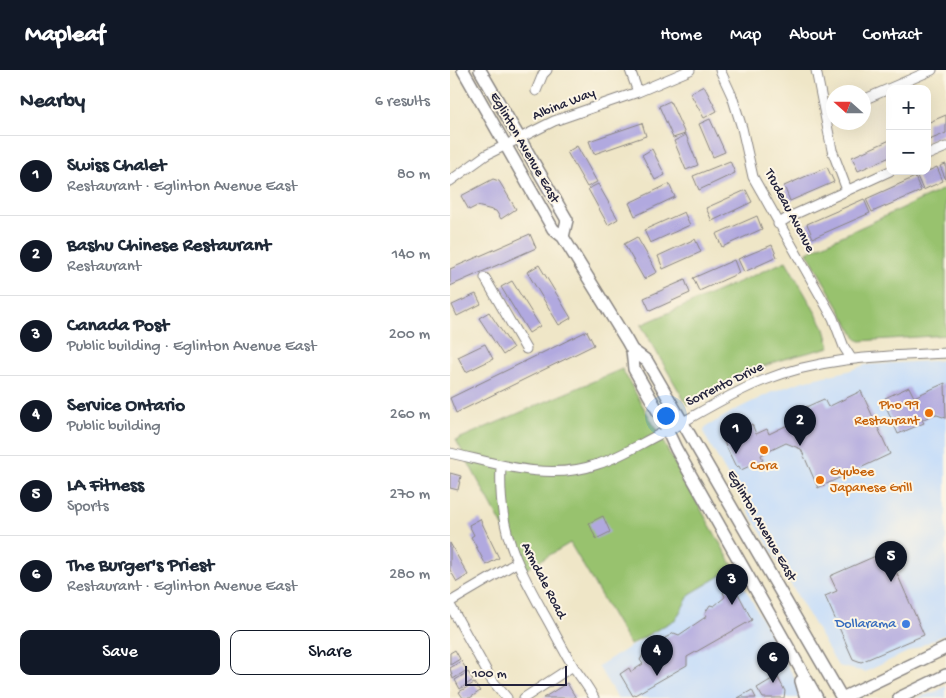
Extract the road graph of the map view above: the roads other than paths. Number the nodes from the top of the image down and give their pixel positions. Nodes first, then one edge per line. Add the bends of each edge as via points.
1 (463, 70) edge
2 (480, 70) edge
3 (547, 70) edge
4 (630, 70) edge
5 (690, 70) edge
6 (720, 70) edge
7 (816, 70) edge
8 (932, 70) edge
9 (536, 90) dead end
10 (638, 92) junction
11 (871, 97) edge
12 (826, 101) edge
13 (831, 130) edge
14 (520, 138) junction
15 (505, 145) junction
16 (946, 146) edge
17 (931, 153) edge
18 (886, 173) edge
19 (450, 181) edge
20 (847, 190) junction
21 (778, 224) junction
22 (564, 237) junction
23 (485, 278) dead end
24 (526, 349) dead end
25 (632, 350) junction
26 (946, 353) edge
27 (851, 358) junction
28 (683, 422) junction
29 (664, 432) junction
30 (450, 452) edge
31 (501, 466) junction
32 (516, 562) junction
33 (450, 603) edge
34 (946, 648) edge
35 (790, 652) junction
36 (573, 666) junction
37 (946, 675) edge
38 (507, 698) edge
39 (524, 698) edge
40 (594, 698) edge
41 (806, 698) edge
42 (817, 698) edge
43 (842, 698) edge
44 (899, 698) edge

1 - 15 main road, Eglinton Avenue East
2 - 14 main road, Eglinton Avenue East
3 - 9 street
4 - 10 street
5 - 10 street, Albina Way
6 - 21 street, Trudeau Avenue via 742,128 753,177
7 - 12 street
8 - 11 street
10 - 14 street, Albina Way via 566,115
13 - 20 street via 832,150
14 - 15 street, Albina Way
14 - 22 main road, Eglinton Avenue East via 566,220
15 - 19 street, Albina Way via 475,161
15 - 22 main road, Eglinton Avenue East via 553,229
16 - 17 street
18 - 20 street
20 - 21 street
21 - 27 street, Trudeau Avenue via 834,318
22 - 25 main road, Eglinton Avenue East
23 - 24 street
25 - 28 main road, Eglinton Avenue East via 648,361
25 - 29 main road, Eglinton Avenue East via 634,369
26 - 27 street, Sorrento Drive
27 - 28 street, Sorrento Drive via 814,364 770,377
28 - 29 street, Sorrento Drive
28 - 43 main road, Eglinton Avenue East
29 - 31 street, Sorrento Drive via 597,465 563,472
29 - 35 main road, Eglinton Avenue East
30 - 31 street, Sorrento Drive
31 - 32 street, Armdale Road via 503,519
32 - 33 street
32 - 36 street, Armdale Road
33 - 38 street via 491,679
34 - 43 main road
35 - 41 main road via 791,663 803,684
35 - 42 main road, Eglinton Avenue East
36 - 39 street
36 - 40 street, Armdale Road
37 - 44 main road

